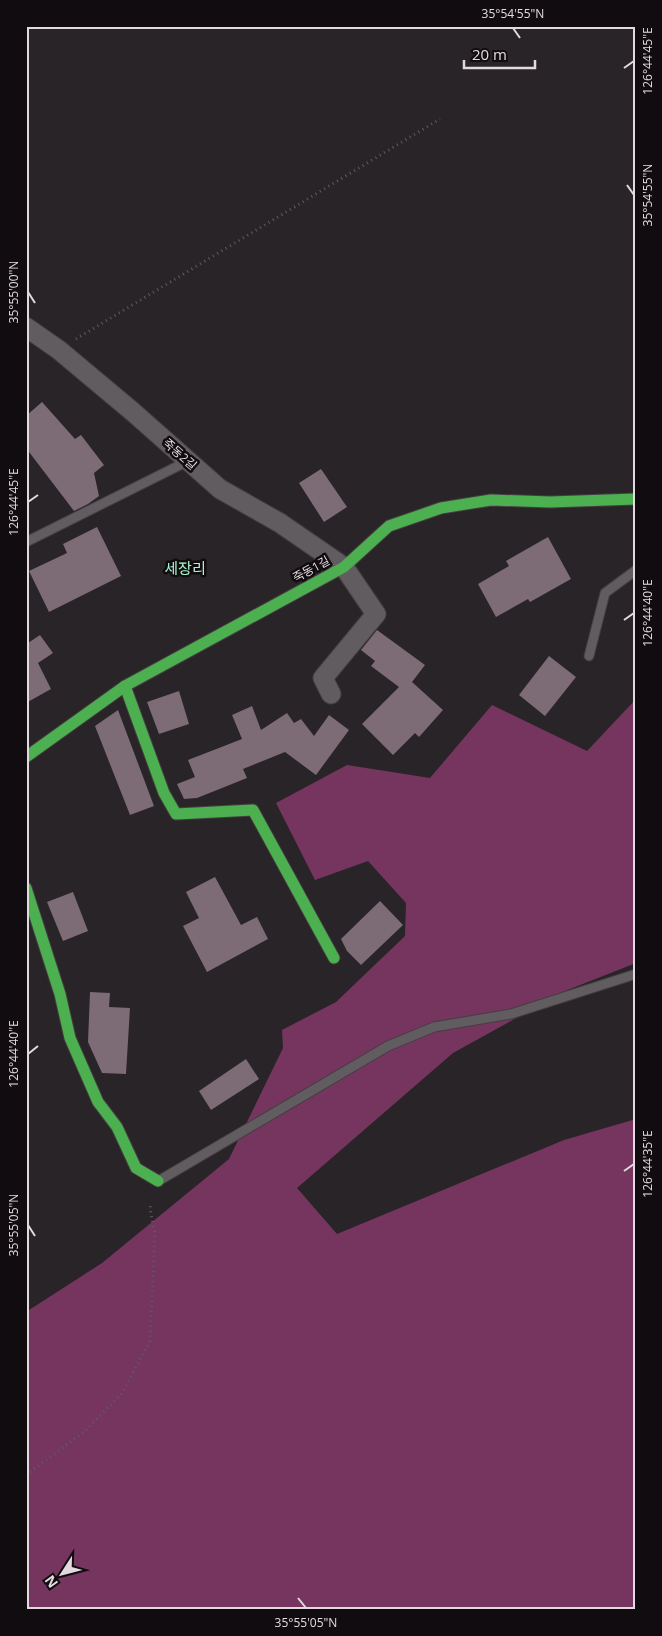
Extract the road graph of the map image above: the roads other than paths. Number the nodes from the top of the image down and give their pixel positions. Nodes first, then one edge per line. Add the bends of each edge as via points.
1 (26, 327) edge
2 (188, 461) junction
3 (636, 499) edge
4 (26, 542) edge
5 (344, 567) junction
6 (636, 570) edge
7 (589, 656) dead end
8 (126, 686) junction
9 (331, 694) dead end
10 (26, 757) edge
11 (26, 888) edge
12 (334, 958) dead end
13 (636, 974) edge
14 (158, 1181) joint

1 - 2 street, 죽동2길 via 59,350
2 - 4 lane
2 - 5 street, 죽동2길 via 220,489 280,523
3 - 5 street, 죽동1길 via 490,500 441,508 389,526
5 - 8 street, 죽동1길
5 - 9 street via 376,614 323,678
6 - 7 lane via 605,593
8 - 10 street, 죽동1길
8 - 12 street via 164,794 176,814 253,810
11 - 14 street via 60,994 70,1038 98,1102 117,1127 136,1168
13 - 14 lane via 510,1014 434,1027 388,1046

